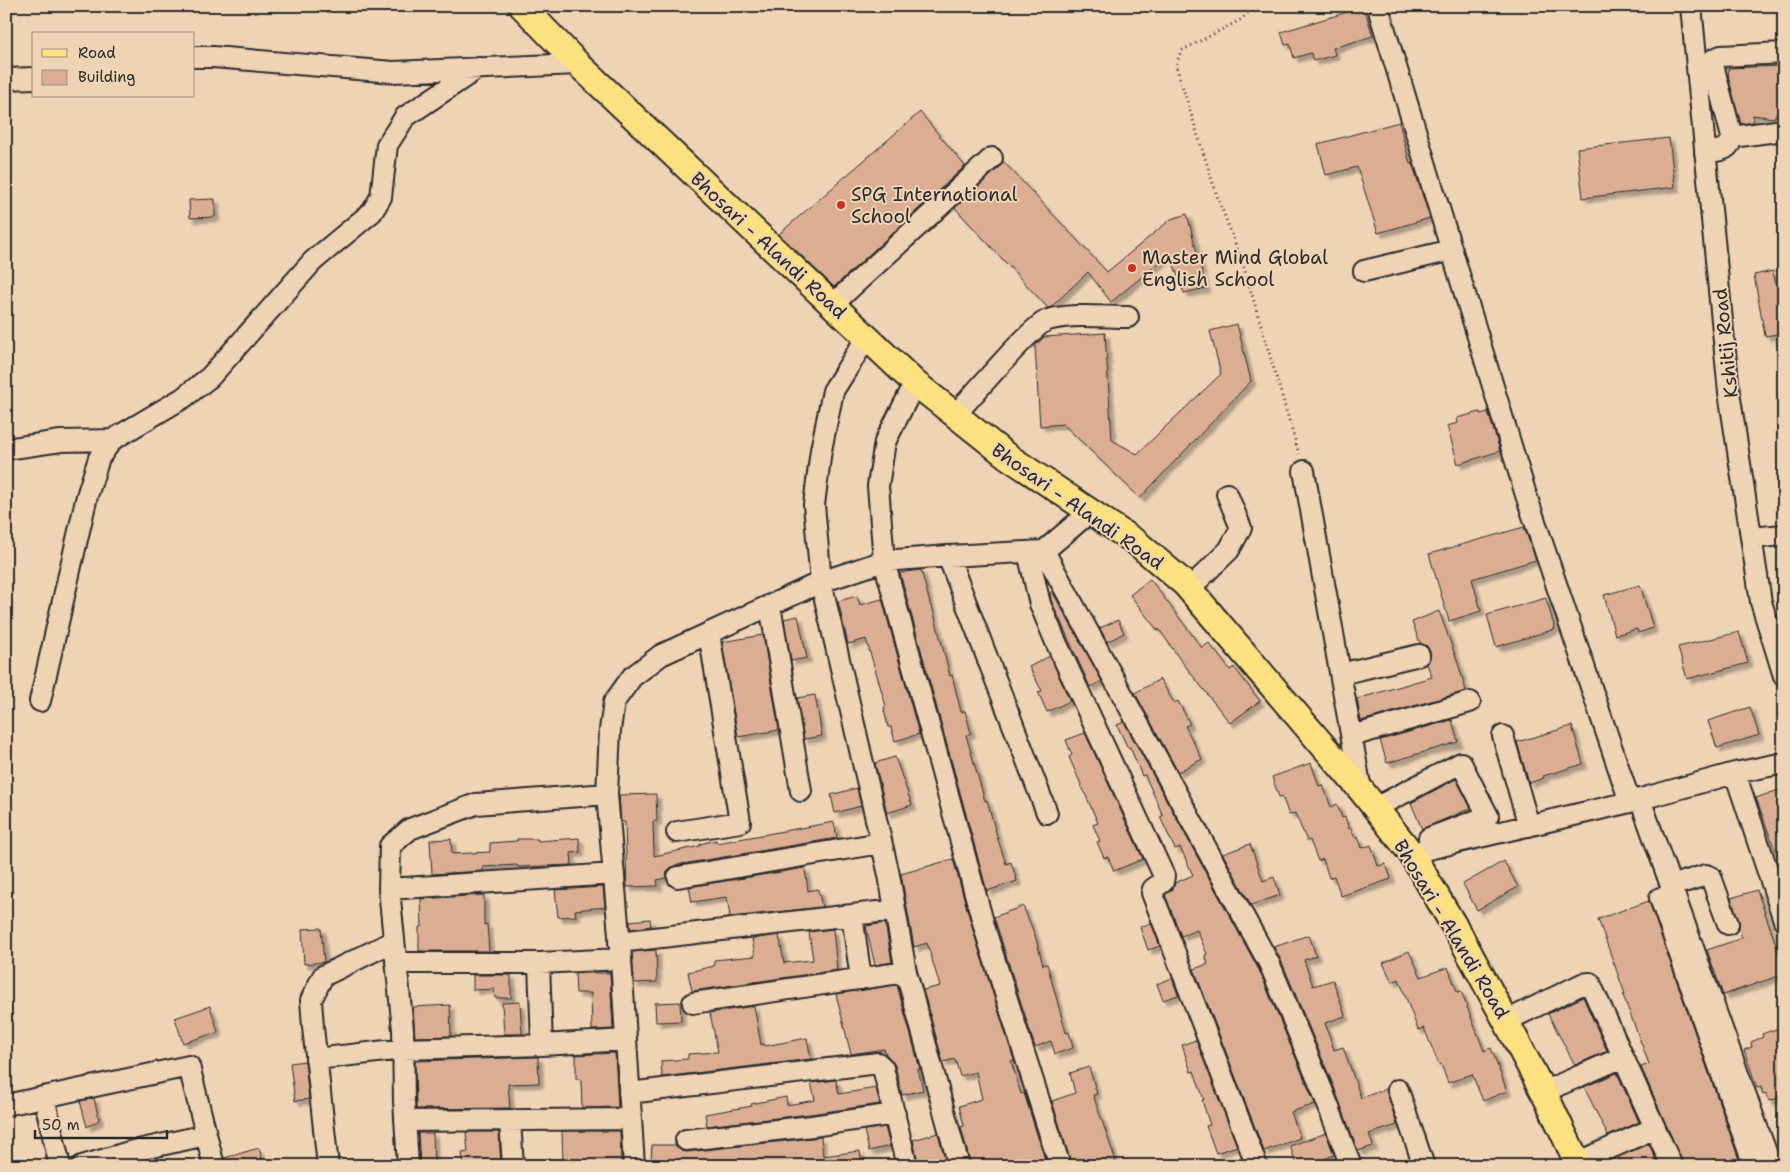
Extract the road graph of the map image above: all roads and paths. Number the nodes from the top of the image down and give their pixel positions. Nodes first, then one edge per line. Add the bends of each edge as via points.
1 (522, 6) edge
2 (1256, 6) edge
3 (1691, 6) edge
4 (1380, 14) dead end
5 (1784, 53) edge
6 (195, 57) edge
7 (578, 64) junction
8 (478, 68) junction
9 (32, 78) edge
10 (6, 79) edge
11 (1784, 130) edge
12 (1732, 137) junction
13 (1705, 153) junction
14 (992, 158) dead end
15 (1452, 250) junction
16 (1364, 271) dead end
17 (832, 305) junction
18 (1128, 317) dead end
19 (867, 337) junction
20 (915, 383) junction
21 (954, 416) junction
22 (112, 440) junction
23 (6, 449) edge
24 (1304, 471) joint
25 (1227, 494) dead end
26 (1091, 511) junction
27 (1784, 535) edge
28 (1751, 538) junction
29 (1036, 551) junction
30 (948, 556) junction
31 (884, 561) junction
32 (821, 582) junction
33 (1189, 589) junction
34 (770, 605) junction
35 (709, 633) junction
36 (1418, 654) dead end
37 (1341, 674) junction
38 (1784, 676) edge
39 (40, 701) dead end
40 (1470, 702) dead end
41 (1352, 736) junction
42 (1503, 736) dead end
43 (1784, 763) edge
44 (1735, 773) junction
45 (801, 791) dead end
46 (607, 794) junction
47 (1368, 799) junction
48 (1635, 801) junction
49 (1047, 812) dead end
50 (1529, 826) junction
51 (677, 832) dead end
52 (881, 844) junction
53 (1409, 850) junction
54 (1646, 858) dead end
55 (614, 874) junction
56 (678, 877) dead end
57 (1671, 886) junction
58 (389, 889) junction
59 (895, 910) junction
60 (852, 915) junction
61 (1784, 920) edge
62 (1728, 924) dead end
63 (394, 941) junction
64 (620, 950) junction
65 (539, 963) junction
66 (396, 964) junction
67 (906, 972) junction
68 (861, 979) junction
69 (693, 1003) dead end
70 (1506, 1021) junction
71 (626, 1040) junction
72 (542, 1045) junction
73 (403, 1049) junction
74 (1623, 1058) junction
75 (316, 1059) junction
76 (1398, 1090) dead end
77 (1543, 1092) junction
78 (629, 1093) junction
79 (44, 1097) junction
80 (6, 1105) edge
81 (895, 1114) junction
82 (631, 1119) junction
83 (405, 1121) junction
84 (510, 1121) junction
85 (1655, 1128) junction
86 (206, 1135) junction
87 (686, 1140) dead end
88 (130, 1159) edge
89 (1576, 1165) edge
90 (60, 1166) edge
91 (82, 1166) edge
92 (214, 1166) edge
93 (328, 1166) edge
94 (408, 1166) edge
95 (513, 1166) edge
96 (634, 1166) edge
97 (907, 1166) edge
98 (959, 1166) edge
99 (1060, 1166) edge
100 (1256, 1166) edge
101 (1351, 1166) edge
102 (1424, 1166) edge
103 (1672, 1166) edge
104 (1754, 1166) edge
105 (1771, 1166) edge

1 - 7 main road, Bhosari - Alandi Road
2 - 24 path via 1242,19 1181,51 1176,66 1217,196 1242,261
3 - 13 street, Kshitij Road
4 - 15 street
5 - 12 street via 1714,59 1712,65
6 - 8 street via 393,72
7 - 8 street
7 - 17 main road, Bhosari - Alandi Road
8 - 22 street via 405,118 387,145 381,197 372,212 313,261 210,377 184,398
9 - 10 street
11 - 12 street
12 - 13 street via 1727,148
13 - 28 street, Kshitij Road via 1729,392
14 - 17 street
15 - 16 street
15 - 48 street via 1526,495
17 - 19 main road, Bhosari - Alandi Road
18 - 21 street via 1045,320
19 - 20 main road, Bhosari - Alandi Road
19 - 32 street via 833,391 821,450 814,505
20 - 21 main road, Bhosari - Alandi Road
20 - 31 street via 885,442 878,486
21 - 26 main road, Bhosari - Alandi Road via 1007,456
22 - 23 street
22 - 39 street via 100,458 87,496
24 - 37 street
25 - 33 street via 1241,528 1229,550
26 - 29 street
26 - 33 main road, Bhosari - Alandi Road via 1137,543
27 - 28 street
28 - 38 street, Kshitij Road via 1761,602
29 - 30 street
29 - 100 street via 1040,604 1164,876 1163,882 1152,893
29 - 101 street via 1270,965
30 - 31 street
30 - 49 street
31 - 32 street
31 - 99 street via 986,933
32 - 34 street
32 - 52 street
33 - 47 main road, Bhosari - Alandi Road
34 - 35 street
34 - 45 street
35 - 46 street via 661,655 632,677 614,702
35 - 51 street via 740,822
36 - 37 street
37 - 41 street
40 - 41 street
41 - 47 street
42 - 50 street
43 - 44 street
44 - 48 street
44 - 61 street
46 - 55 street
46 - 58 street via 476,804 410,829 390,846
47 - 53 main road, Bhosari - Alandi Road
47 - 53 street via 1461,763 1488,816
48 - 50 street
48 - 57 street
50 - 53 street
52 - 56 street
52 - 59 street
53 - 70 main road, Bhosari - Alandi Road
54 - 104 street
55 - 58 street
55 - 64 street
57 - 62 street via 1706,875 1711,877
57 - 105 street
58 - 63 street
59 - 60 street
59 - 67 street
60 - 64 street
60 - 68 street
63 - 66 street
63 - 75 street via 323,976 311,1000
64 - 65 street
64 - 71 street
65 - 66 street
65 - 72 street
66 - 73 street
67 - 68 street
67 - 98 street
68 - 69 street
70 - 74 street via 1582,984 1590,984
70 - 77 main road, Bhosari - Alandi Road
71 - 72 street
71 - 78 street
72 - 73 street
73 - 75 street
73 - 83 street
74 - 77 street
74 - 85 street
75 - 93 street
76 - 102 street
77 - 89 main road, Bhosari - Alandi Road
78 - 81 street via 876,1063 881,1065
78 - 82 street
79 - 80 street
79 - 86 street via 189,1066
79 - 90 street
81 - 87 street
81 - 97 street
82 - 84 street
82 - 96 street
83 - 84 street
83 - 94 street
84 - 95 street
85 - 89 street
85 - 103 street
86 - 88 street
86 - 92 street
88 - 91 street

